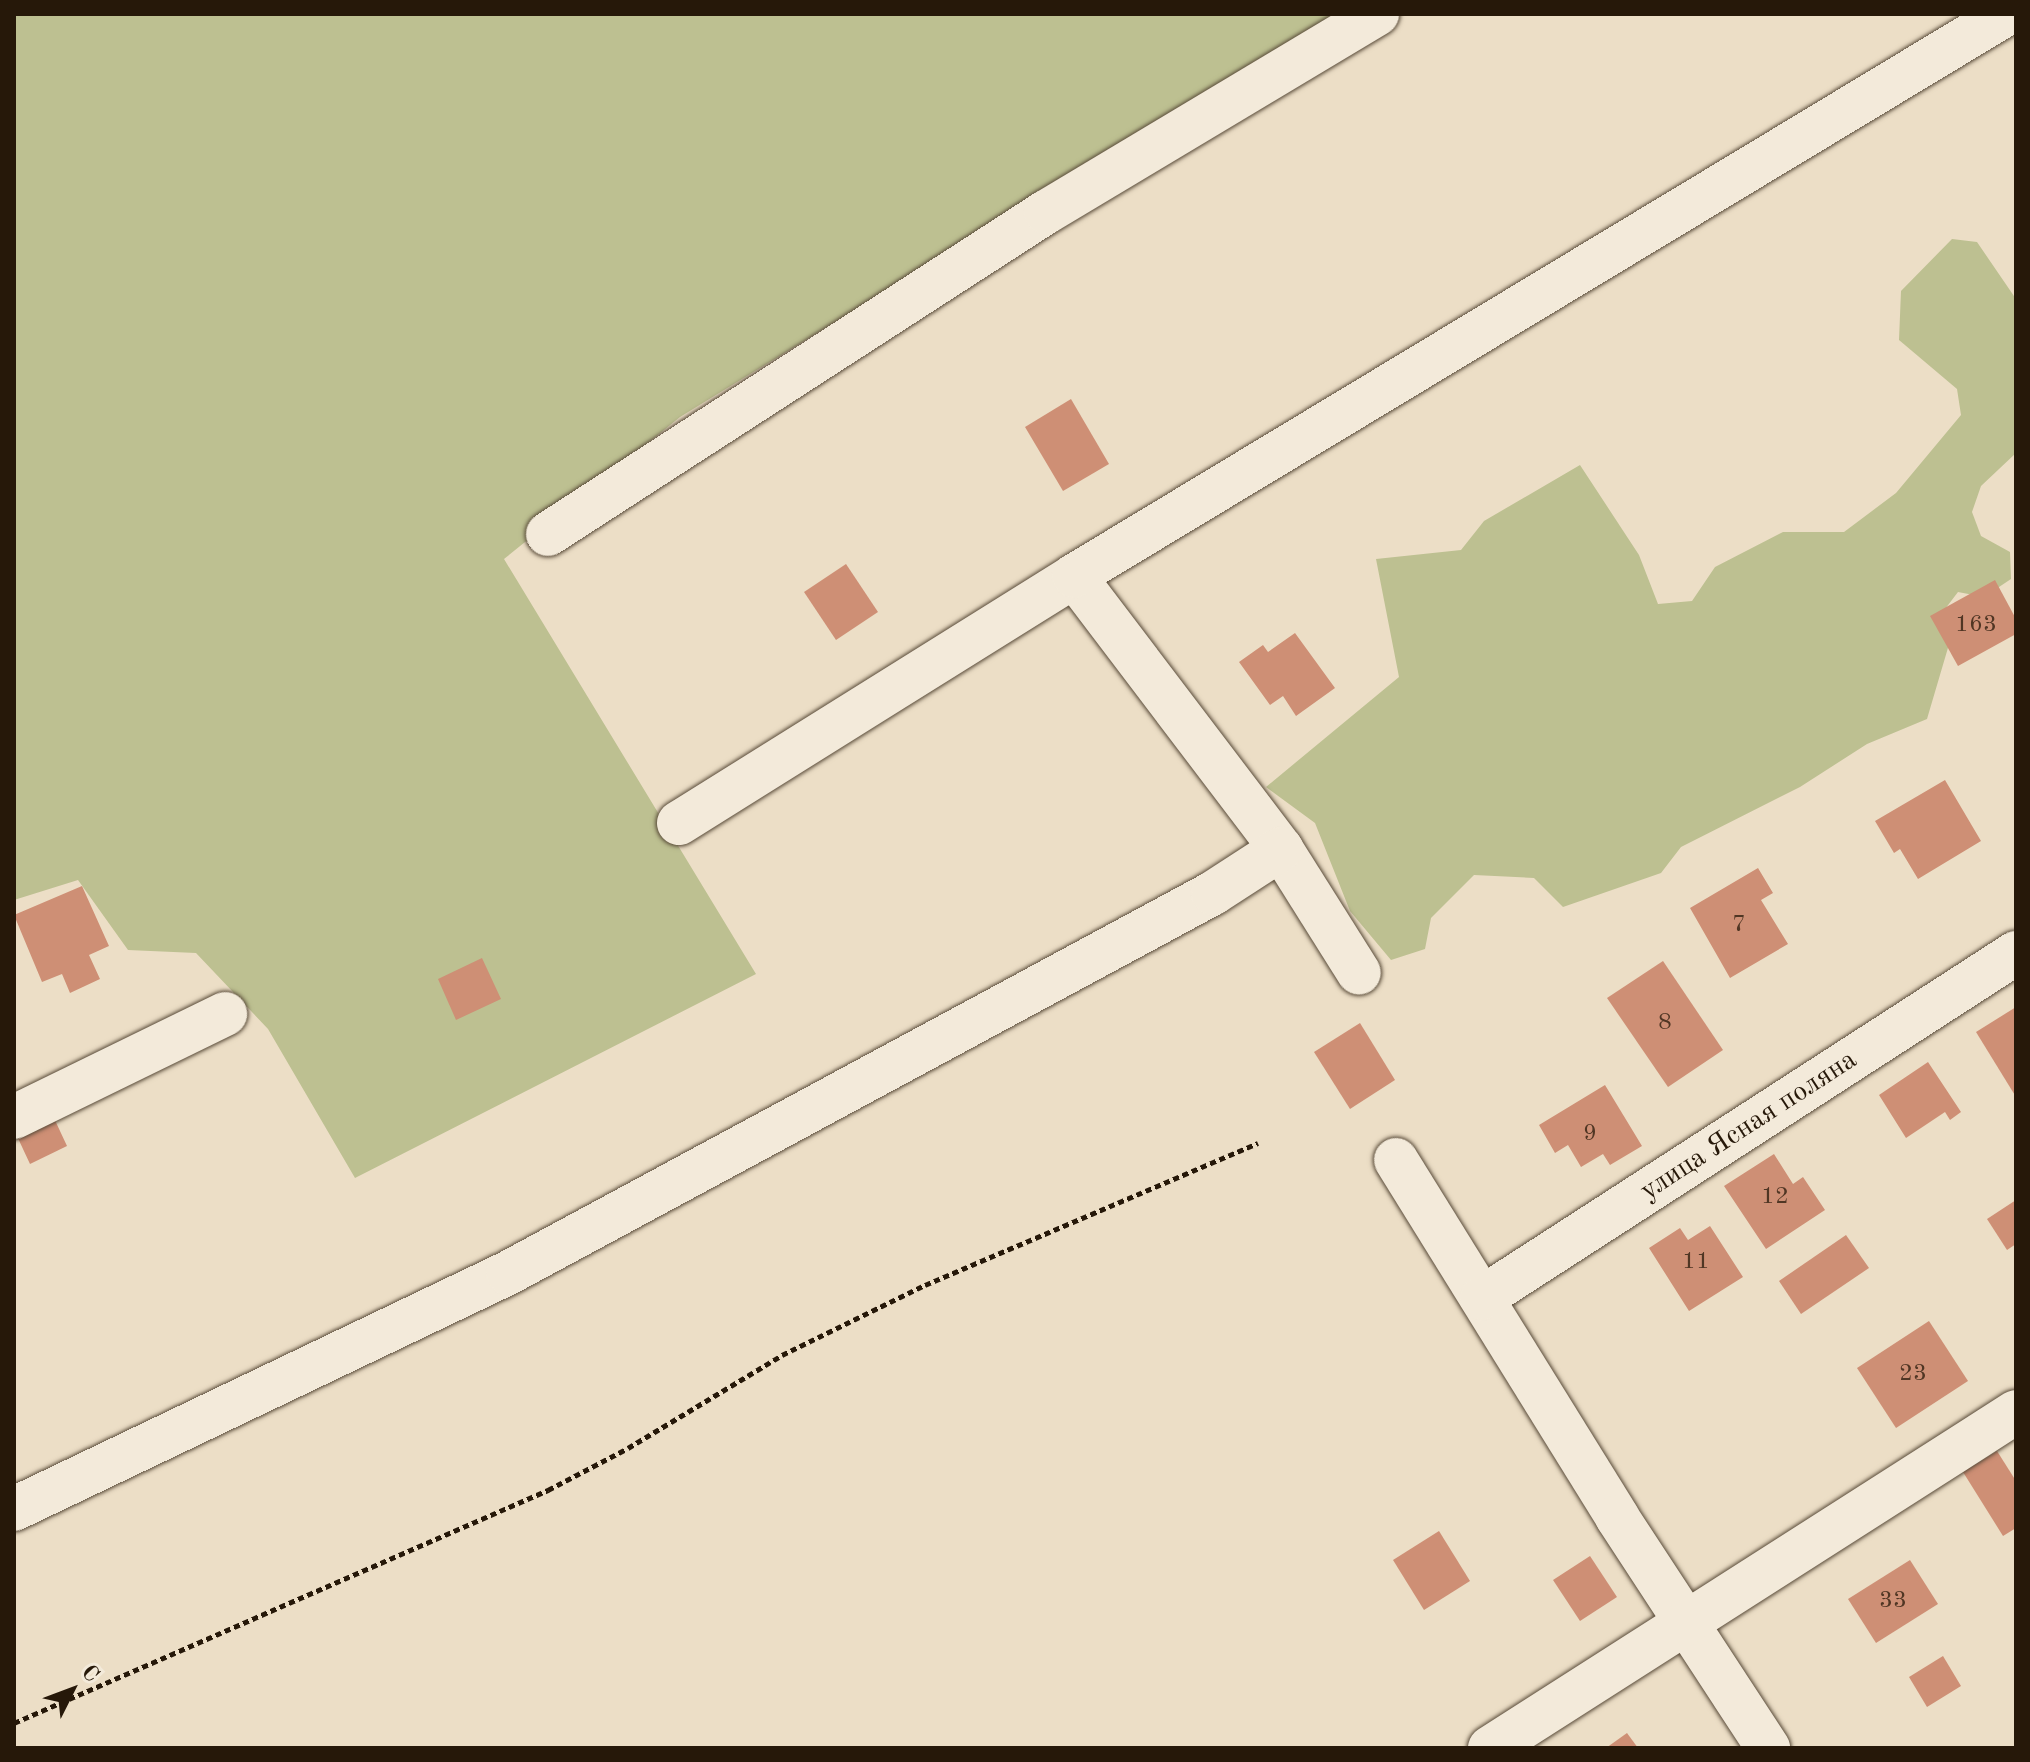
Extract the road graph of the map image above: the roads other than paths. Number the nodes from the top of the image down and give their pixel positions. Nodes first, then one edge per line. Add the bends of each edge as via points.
1 (1377, 14) edge
2 (2006, 14) edge
3 (548, 534) dead end
4 (1074, 576) junction
5 (679, 823) dead end
6 (1281, 849) junction
7 (2016, 953) edge
8 (1359, 973) dead end
9 (225, 1014) dead end
10 (14, 1117) edge
11 (1396, 1160) dead end
12 (1482, 1298) junction
13 (2016, 1412) edge
14 (14, 1509) edge
15 (1688, 1624) junction
16 (1490, 1748) edge
17 (1768, 1748) edge

1 - 3 lane via 1046,212
2 - 4 lane
4 - 5 lane
4 - 6 lane
6 - 8 lane
6 - 14 lane via 1213,893 508,1273
7 - 12 lane, улица Ясная поляна
9 - 10 lane
11 - 12 lane
12 - 15 lane
13 - 15 lane
15 - 16 lane
15 - 17 lane

